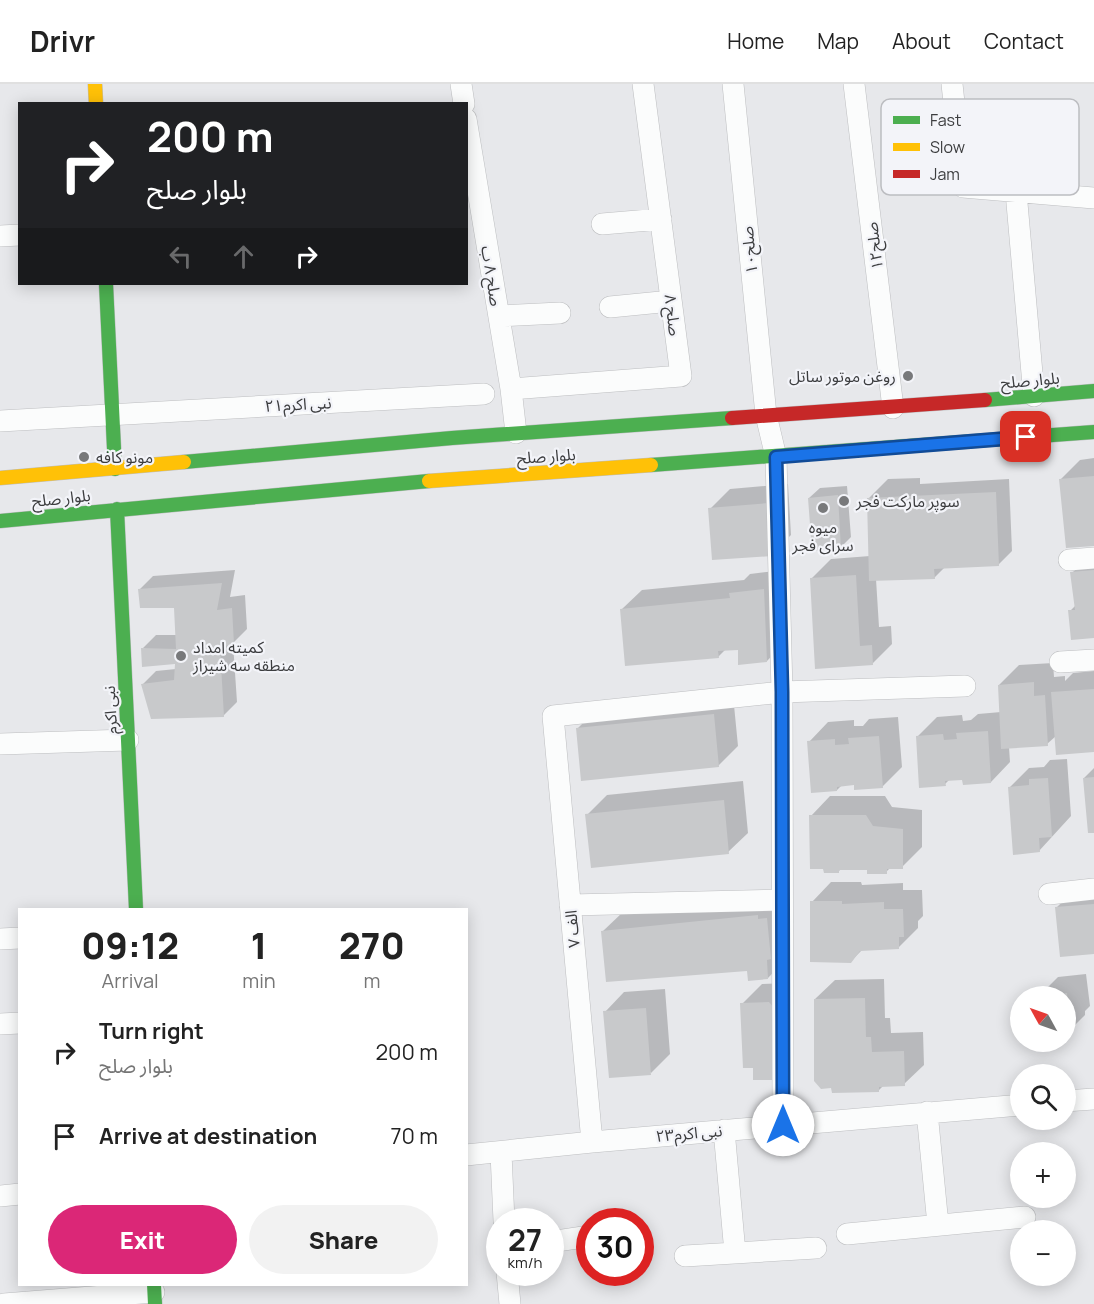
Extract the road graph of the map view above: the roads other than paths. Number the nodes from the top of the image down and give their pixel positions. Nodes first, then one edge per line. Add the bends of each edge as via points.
1 (95, 84) edge
2 (461, 84) edge
3 (643, 84) edge
4 (733, 84) edge
5 (854, 84) edge
6 (952, 84) edge
7 (954, 99) edge
8 (96, 102) edge
9 (464, 102) edge
10 (468, 131) edge
11 (1016, 195) edge
12 (1055, 195) edge
13 (1094, 198) edge
14 (661, 219) junction
15 (602, 224) dead end
16 (18, 235) edge
17 (0, 236) edge
18 (106, 285) edge
19 (671, 302) junction
20 (610, 307) dead end
21 (560, 313) dead end
22 (499, 316) junction
23 (511, 389) junction
24 (1094, 390) edge
25 (484, 394) dead end
26 (1034, 396) junction
27 (893, 408) junction
28 (112, 414) junction
29 (766, 415) junction
30 (0, 421) edge
31 (1094, 432) edge
32 (516, 433) junction
33 (776, 457) junction
34 (116, 469) junction
35 (0, 478) edge
36 (117, 509) junction
37 (0, 521) edge
38 (1094, 558) edge
39 (1069, 560) dead end
40 (1094, 660) edge
41 (1060, 662) dead end
42 (966, 686) dead end
43 (782, 692) junction
44 (128, 740) junction
45 (0, 744) edge
46 (1094, 889) edge
47 (1049, 894) dead end
48 (781, 900) junction
49 (570, 905) junction
50 (136, 908) edge
51 (18, 938) edge
52 (0, 939) edge
53 (18, 1023) edge
54 (0, 1024) edge
55 (1094, 1099) edge
56 (1076, 1100) edge
57 (1010, 1106) edge
58 (927, 1112) junction
59 (783, 1125) junction
60 (724, 1130) junction
61 (592, 1142) junction
62 (501, 1152) junction
63 (468, 1155) edge
64 (18, 1194) edge
65 (0, 1196) edge
66 (503, 1208) edge
67 (1025, 1217) dead end
68 (938, 1225) junction
69 (846, 1234) dead end
70 (816, 1248) dead end
71 (735, 1252) junction
72 (685, 1256) dead end
73 (508, 1286) edge
74 (154, 1293) edge
75 (4, 1304) edge
76 (510, 1304) edge

1 - 8 main road
2 - 9 street
3 - 14 street, ۸ صلح
4 - 29 street, صلح۱۰
5 - 27 street, صلح۱۲
6 - 7 street
10 - 22 street, صلح ۸ ب
11 - 26 street
12 - 13 street
14 - 15 street
14 - 19 street, ۸ صلح
16 - 17 street
18 - 28 main road
19 - 20 street
19 - 23 street, ۸ صلح via 681,376
21 - 22 street
22 - 23 street, صلح ۸ ب
23 - 32 street, صلح ۸ ب
24 - 26 main road, بلوار صلح
25 - 28 street, نبی اکرم۲۱
26 - 27 main road, بلوار صلح
27 - 29 main road, بلوار صلح
28 - 30 street, نبی اکرم۲۱
28 - 34 main road
29 - 32 main road, بلوار صلح
29 - 33 street, صلح۱۰
31 - 33 main road, بلوار صلح
32 - 34 main road, بلوار صلح
33 - 36 main road, بلوار صلح via 408,482
33 - 43 street, صلح۱۰
34 - 35 main road, بلوار صلح
36 - 37 main road, بلوار صلح
36 - 44 main road, نبی اکرم
38 - 39 street
40 - 41 street
42 - 43 street
43 - 48 street, صلح۱۰
43 - 49 street, ۷ الف via 553,716
44 - 45 street
44 - 50 main road, نبی اکرم
46 - 47 street
48 - 49 street
48 - 59 street, صلح۱۰
49 - 61 street, ۷ الف
51 - 52 street
53 - 54 street
55 - 56 street
57 - 58 street, نبی اکرم۲۳
58 - 59 street, نبی اکرم۲۳
58 - 68 street
59 - 60 street, نبی اکرم۲۳
60 - 61 street, نبی اکرم۲۳
60 - 71 street
61 - 62 street, نبی اکرم۲۳
62 - 63 street, نبی اکرم۲۳
62 - 66 street
64 - 65 street
67 - 68 street
68 - 69 street
70 - 71 street
71 - 72 street
73 - 76 street
74 - 75 street

